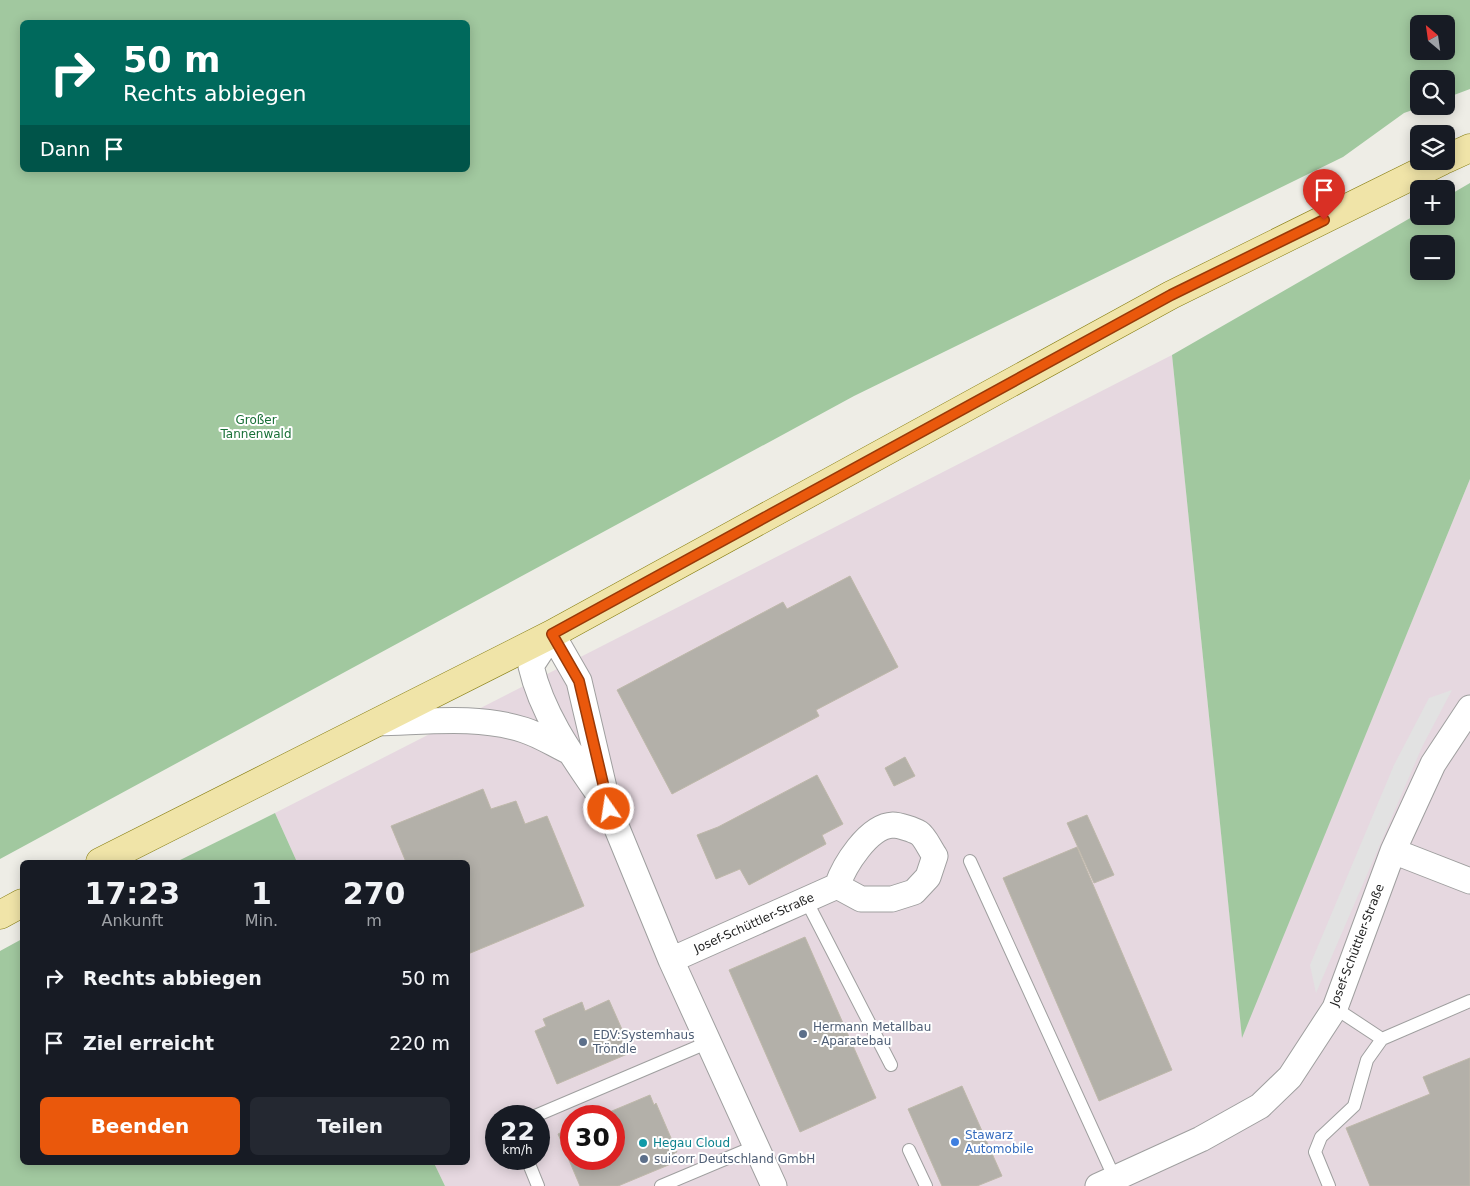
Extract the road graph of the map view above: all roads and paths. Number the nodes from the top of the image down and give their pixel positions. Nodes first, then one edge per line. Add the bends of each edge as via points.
1 (1470, 148) edge
2 (1455, 155) edge
3 (1424, 170) edge
4 (552, 634) junction
5 (1470, 708) edge
6 (378, 723) junction
7 (570, 752) junction
8 (609, 809) junction
9 (1393, 851) junction
10 (104, 860) edge
11 (970, 861) dead end
12 (1470, 881) edge
13 (837, 886) dead end
14 (806, 900) junction
15 (20, 904) edge
16 (0, 915) edge
17 (671, 960) junction
18 (1470, 1001) edge
19 (1335, 1008) junction
20 (1382, 1039) junction
21 (709, 1042) junction
22 (892, 1065) dead end
23 (550, 1110) edge
24 (756, 1146) junction
25 (909, 1150) dead end
26 (531, 1170) edge
27 (1107, 1182) edge
28 (770, 1185) edge
29 (538, 1186) edge
30 (661, 1186) edge
31 (926, 1186) edge
32 (1329, 1186) edge

1 - 2 main road
3 - 4 main road via 1171,295
4 - 6 main road
4 - 7 street via 531,666 537,692
4 - 8 street via 579,681
5 - 9 street, Josef-Schüttler-Straße via 1433,764
6 - 7 street via 493,723 525,730
6 - 10 main road
7 - 8 street
8 - 17 street
9 - 12 street
9 - 19 street, Josef-Schüttler-Straße
11 - 27 lane
13 - 14 street, Josef-Schüttler-Straße
14 - 17 street, Josef-Schüttler-Straße
14 - 22 lane
15 - 16 main road
17 - 21 street
18 - 20 lane
19 - 20 lane
19 - 27 street, Josef-Schüttler-Straße via 1290,1078 1260,1106 1202,1139
20 - 32 lane via 1367,1060 1354,1106 1321,1137 1314,1152
21 - 23 lane
21 - 24 street
24 - 28 street
24 - 30 lane
25 - 31 lane
26 - 29 lane

